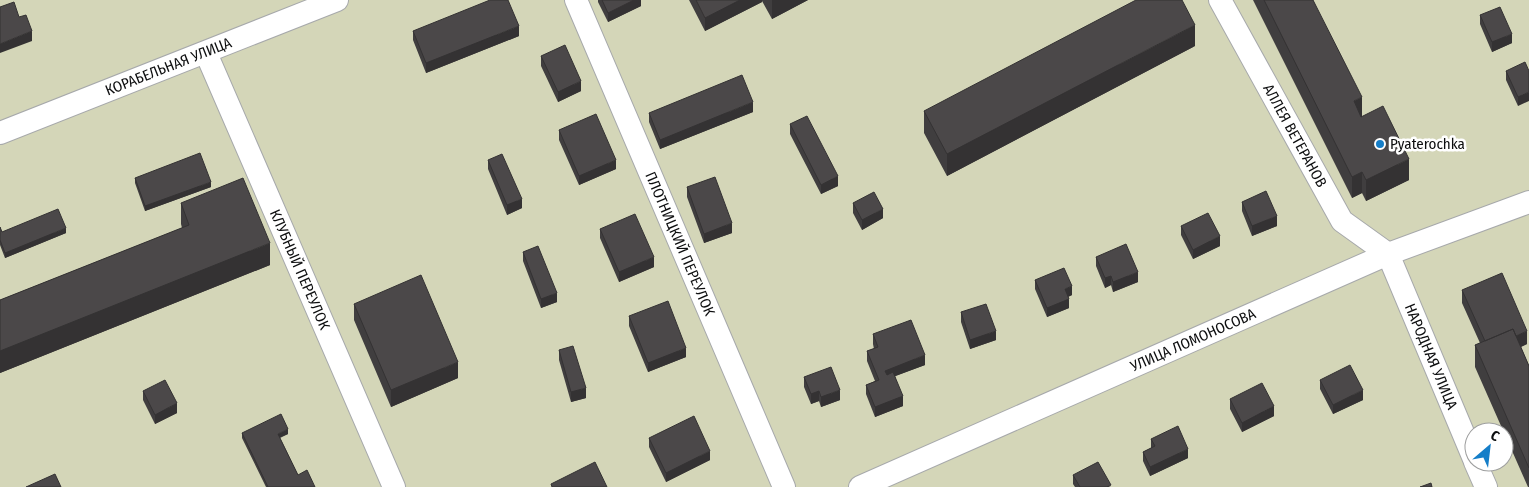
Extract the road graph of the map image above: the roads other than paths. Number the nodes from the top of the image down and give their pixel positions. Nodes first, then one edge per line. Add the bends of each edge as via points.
1 (337, 0) edge
2 (576, 0) edge
3 (1220, 0) edge
4 (206, 52) junction
5 (0, 133) edge
6 (1529, 202) edge
7 (1388, 254) junction
8 (1464, 435) edge
9 (1480, 472) edge
10 (394, 487) edge
11 (784, 487) edge
12 (860, 487) edge
13 (1486, 487) edge

1 - 4 street, КОРАБЕЛЬНАЯ УЛИЦА
2 - 11 street, ПЛОТНИЦКИЙ ПЕРЕУЛОК
3 - 7 street, АЛЛЕЯ ВЕТЕРАНОВ via 1342,221
4 - 5 street, КОРАБЕЛЬНАЯ УЛИЦА
4 - 10 street, КЛУБНЫЙ ПЕРЕУЛОК
6 - 7 street, УЛИЦА ЛОМОНОСОВА
7 - 8 street, НАРОДНАЯ УЛИЦА
7 - 12 street, УЛИЦА ЛОМОНОСОВА
9 - 13 street, НАРОДНАЯ УЛИЦА

